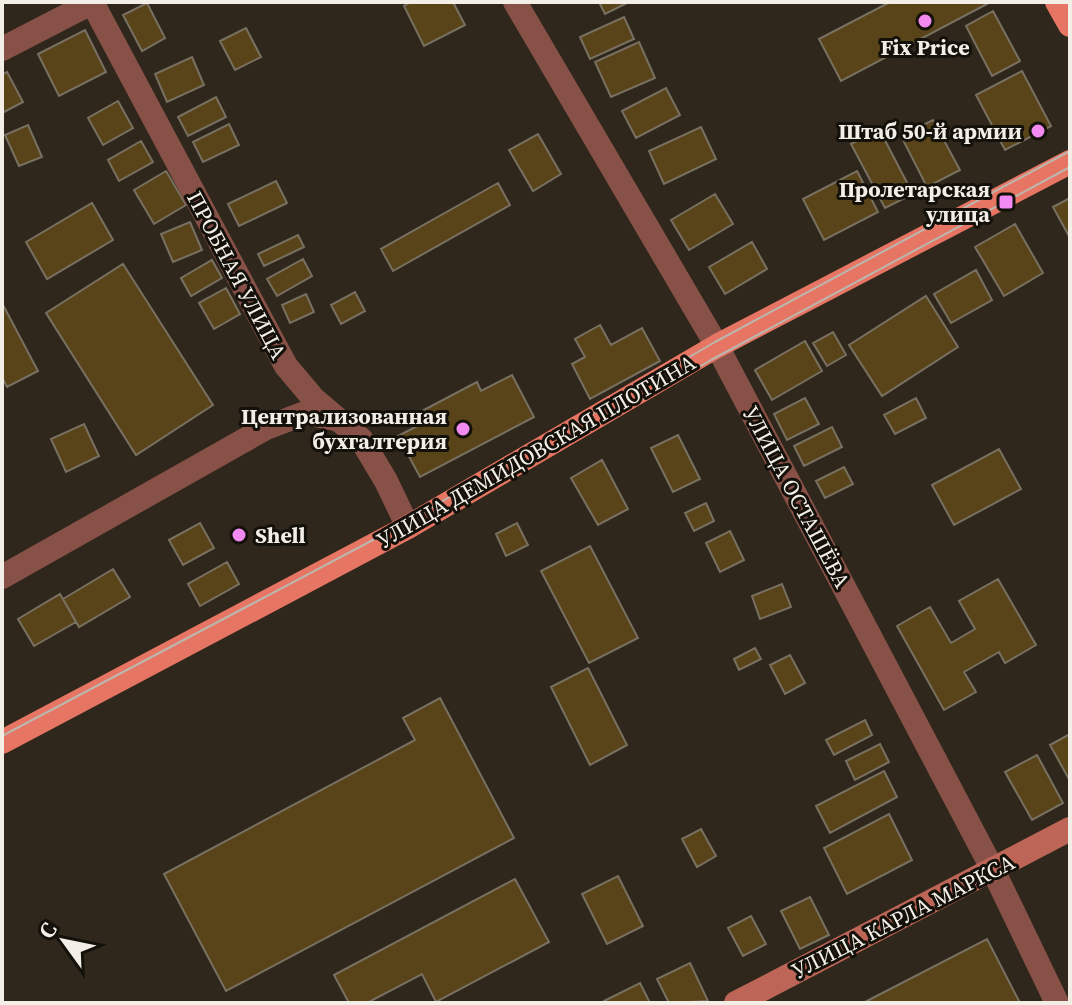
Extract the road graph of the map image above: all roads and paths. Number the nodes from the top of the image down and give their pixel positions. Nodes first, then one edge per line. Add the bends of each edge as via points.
1 (92, 2) edge
2 (515, 2) edge
3 (1057, 2) edge
4 (1070, 25) edge
5 (2, 49) edge
6 (1070, 162) edge
7 (717, 346) junction
8 (338, 419) junction
9 (408, 527) junction
10 (2, 577) edge
11 (2, 742) edge
12 (1070, 829) edge
13 (993, 870) junction
14 (736, 1003) edge
15 (1057, 1003) edge

1 - 5 street
1 - 8 street, ПРОБНАЯ УЛИЦА via 286,366
2 - 7 street, УЛИЦА ОСТАШЁВА
3 - 4 main road
6 - 7 main road, УЛИЦА ДЕМИДОВСКАЯ ПЛОТИНА
7 - 9 main road, УЛИЦА ДЕМИДОВСКАЯ ПЛОТИНА
7 - 13 street, УЛИЦА ОСТАШЁВА
8 - 9 street, ПРОБНАЯ УЛИЦА via 361,439
8 - 10 street via 305,413 266,428
9 - 11 main road, УЛИЦА ДЕМИДОВСКАЯ ПЛОТИНА
12 - 13 street, УЛИЦА КАРЛА МАРКСА
13 - 14 street, УЛИЦА КАРЛА МАРКСА
13 - 15 street, УЛИЦА ОСТАШЁВА

